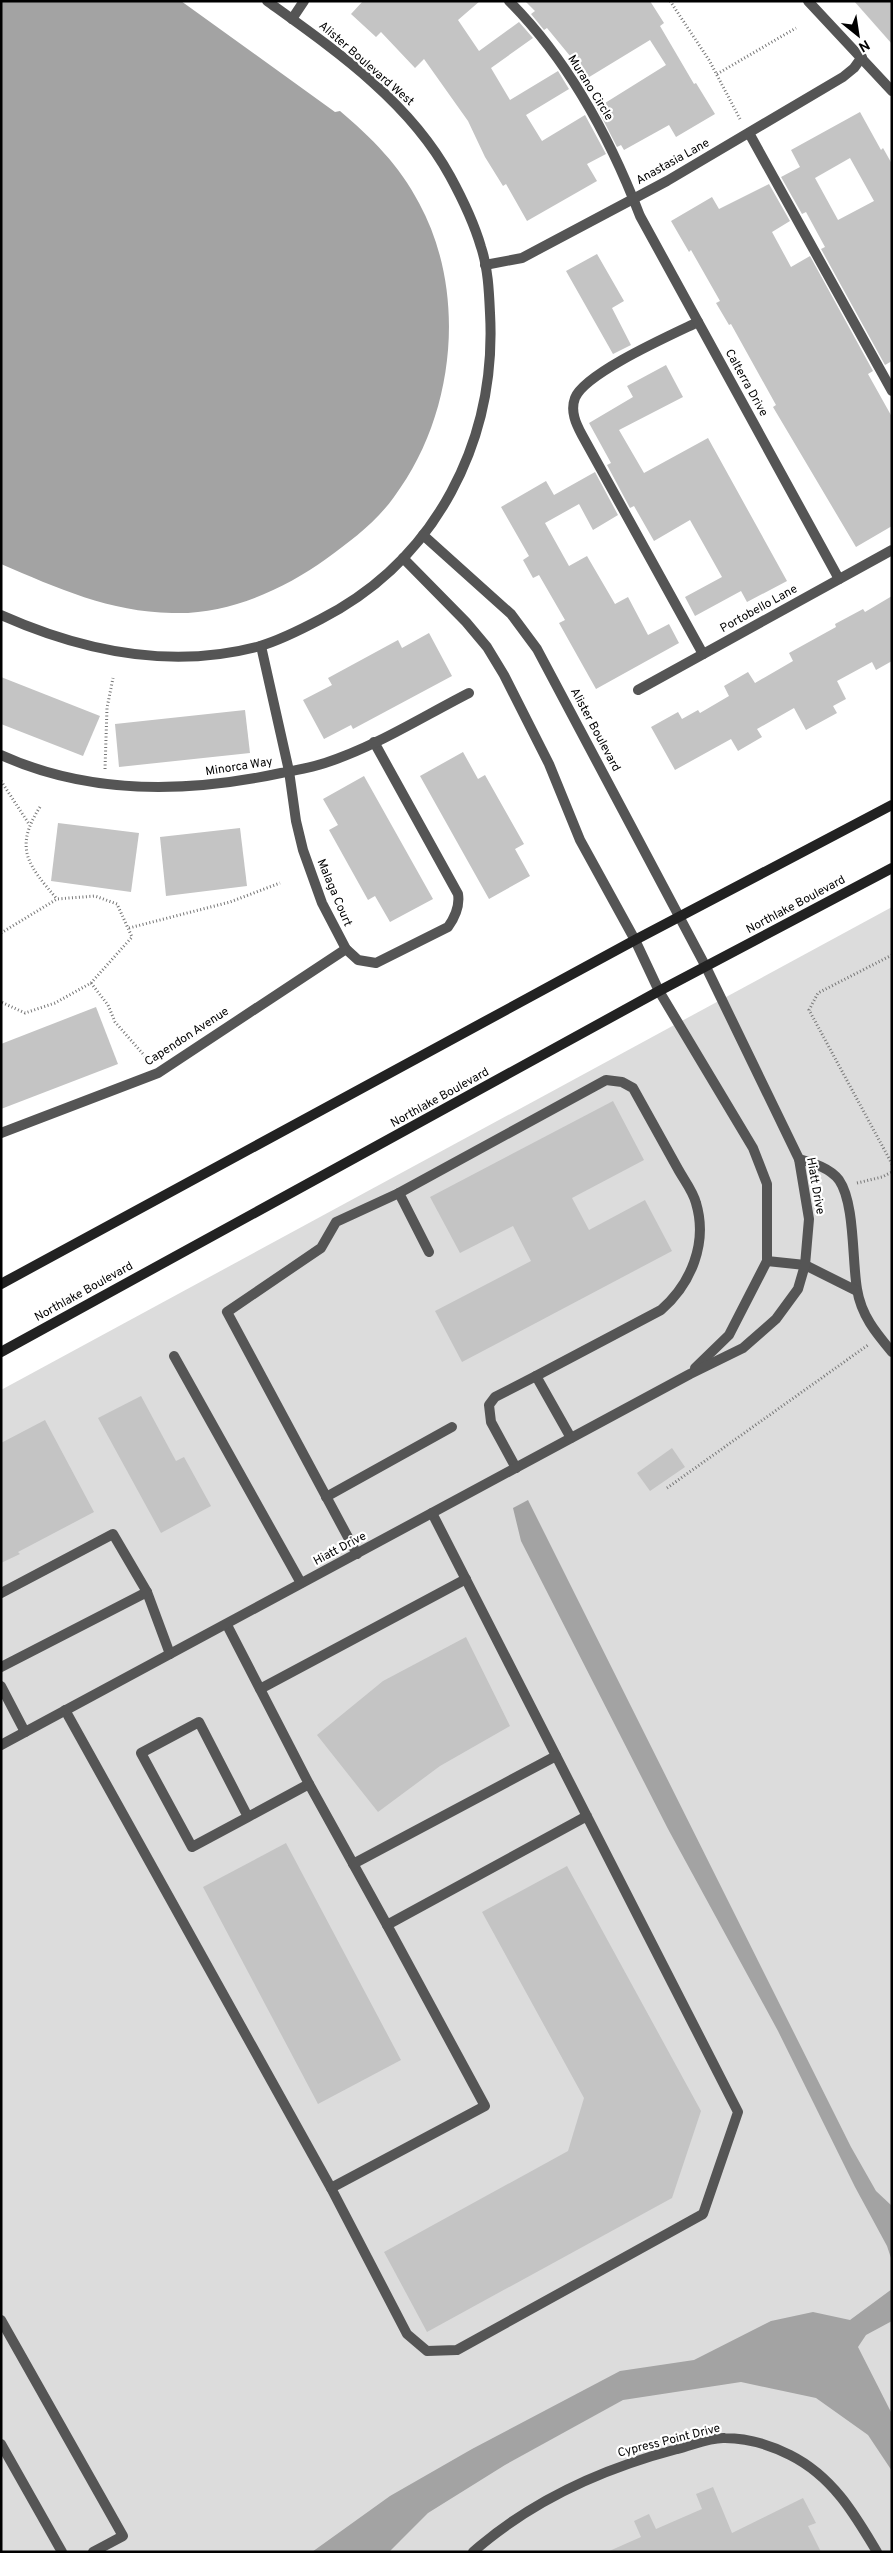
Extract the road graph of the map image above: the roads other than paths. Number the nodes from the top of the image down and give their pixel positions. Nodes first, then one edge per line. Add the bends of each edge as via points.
1 (267, 1) edge
2 (304, 1) edge
3 (509, 1) edge
4 (808, 1) edge
5 (292, 19) junction
6 (862, 58) junction
7 (892, 91) edge
8 (749, 133) junction
9 (633, 198) junction
10 (485, 265) junction
11 (698, 322) junction
12 (892, 391) edge
13 (423, 535) junction
14 (892, 550) edge
15 (403, 558) junction
16 (840, 578) junction
17 (1, 615) edge
18 (261, 646) junction
19 (703, 654) junction
20 (638, 690) dead end
21 (469, 693) dead end
22 (374, 742) junction
23 (1, 755) edge
24 (289, 771) junction
25 (892, 805) edge
26 (892, 868) edge
27 (678, 918) junction
28 (635, 940) junction
29 (346, 949) junction
30 (706, 967) junction
31 (660, 992) junction
32 (1, 1133) edge
33 (799, 1159) junction
34 (399, 1193) junction
35 (430, 1252) dead end
36 (767, 1261) junction
37 (805, 1265) junction
38 (1, 1284) edge
39 (857, 1291) junction
40 (1, 1352) edge
41 (892, 1352) edge
42 (174, 1356) dead end
43 (690, 1374) junction
44 (536, 1376) junction
45 (452, 1427) dead end
46 (571, 1438) junction
47 (516, 1468) junction
48 (326, 1497) junction
49 (432, 1513) junction
50 (357, 1554) junction
51 (466, 1579) junction
52 (301, 1583) junction
53 (1, 1592) edge
54 (147, 1592) junction
55 (227, 1625) junction
56 (170, 1654) junction
57 (1, 1667) edge
58 (1, 1686) edge
59 (260, 1689) junction
60 (65, 1710) junction
61 (25, 1732) junction
62 (1, 1745) edge
63 (556, 1756) junction
64 (309, 1784) junction
65 (587, 1816) junction
66 (248, 1817) junction
67 (353, 1864) junction
68 (387, 1925) junction
69 (331, 2188) junction
70 (1, 2320) edge
71 (1, 2444) edge
72 (62, 2552) edge
73 (93, 2552) edge
74 (473, 2552) edge
75 (877, 2552) edge

1 - 5 street, Alister Boulevard West
2 - 5 street
3 - 9 street, Murano Circle via 542,38 581,94 624,174
4 - 6 street
5 - 10 street, Alister Boulevard West via 360,72 421,131 453,183
6 - 7 street
6 - 8 street, Anastasia Lane via 843,77
8 - 9 street, Anastasia Lane
8 - 12 street
9 - 10 street, Anastasia Lane via 522,258
9 - 11 street, Calterra Drive
10 - 13 street, Alister Boulevard West via 491,346 478,430 452,492
11 - 16 street, Calterra Drive
11 - 19 street via 590,380 574,399 573,410 582,435
13 - 15 street, Alister Boulevard West
13 - 27 street, Alister Boulevard via 511,614 537,649
14 - 16 street, Portobello Lane
15 - 18 street, Alister Boulevard West via 346,606
15 - 28 street via 487,647 549,764 580,840
16 - 19 street, Portobello Lane
17 - 18 street, Alister Boulevard West via 86,646 132,654 196,656
18 - 24 street, Malaga Court
19 - 20 street, Portobello Lane
21 - 22 street, Minorca Way
22 - 24 street, Minorca Way via 325,764
22 - 29 street, Malaga Court via 459,900 448,926 388,958 367,963
23 - 24 street, Minorca Way via 45,771 119,786 197,786 242,782
24 - 29 street, Malaga Court via 303,850 322,903
25 - 27 main road
26 - 30 main road, Northlake Boulevard
27 - 28 main road
27 - 30 street, Alister Boulevard
28 - 31 street
28 - 38 main road
29 - 32 street, Capendon Avenue via 158,1073
30 - 31 main road, Northlake Boulevard
30 - 33 street, Hiatt Drive
31 - 36 street, Hiatt Drive via 753,1148 767,1184
31 - 40 main road, Northlake Boulevard
33 - 37 street, Hiatt Drive via 809,1219
33 - 39 street via 818,1164 838,1179 847,1197
34 - 35 street
34 - 44 street via 606,1080 622,1082 633,1088 696,1202 701,1231 694,1265 673,1300 661,1310
34 - 48 street via 336,1222 321,1248 227,1312
36 - 37 street
36 - 43 street, Hiatt Drive via 728,1335
37 - 39 street
37 - 43 street, Hiatt Drive via 798,1289 776,1319 743,1348
39 - 41 street via 868,1323
42 - 52 street
43 - 46 street, Hiatt Drive
44 - 46 street
44 - 47 street via 495,1397 489,1405 490,1422
45 - 48 street
46 - 47 street, Hiatt Drive
47 - 49 street, Hiatt Drive
48 - 50 street
49 - 50 street, Hiatt Drive
49 - 51 street
50 - 52 street, Hiatt Drive
51 - 59 street
51 - 63 street
52 - 55 street, Hiatt Drive
53 - 54 street via 112,1534
54 - 56 street
54 - 57 street
55 - 56 street, Hiatt Drive
55 - 59 street
56 - 60 street, Hiatt Drive
58 - 61 street
59 - 64 street
60 - 61 street, Hiatt Drive
60 - 69 street
61 - 62 street, Hiatt Drive
63 - 65 street
63 - 67 street
64 - 66 street
64 - 67 street
65 - 68 street
65 - 69 street via 738,2112 703,2214 457,2350 427,2351 407,2334
66 - 66 street via 199,1722 142,1752 192,1847
67 - 68 street
68 - 69 street via 485,2106
70 - 73 street via 123,2536
71 - 72 street
74 - 75 street, Cypress Point Drive via 517,2517 589,2478 639,2459 722,2438 771,2447 820,2474 845,2499

